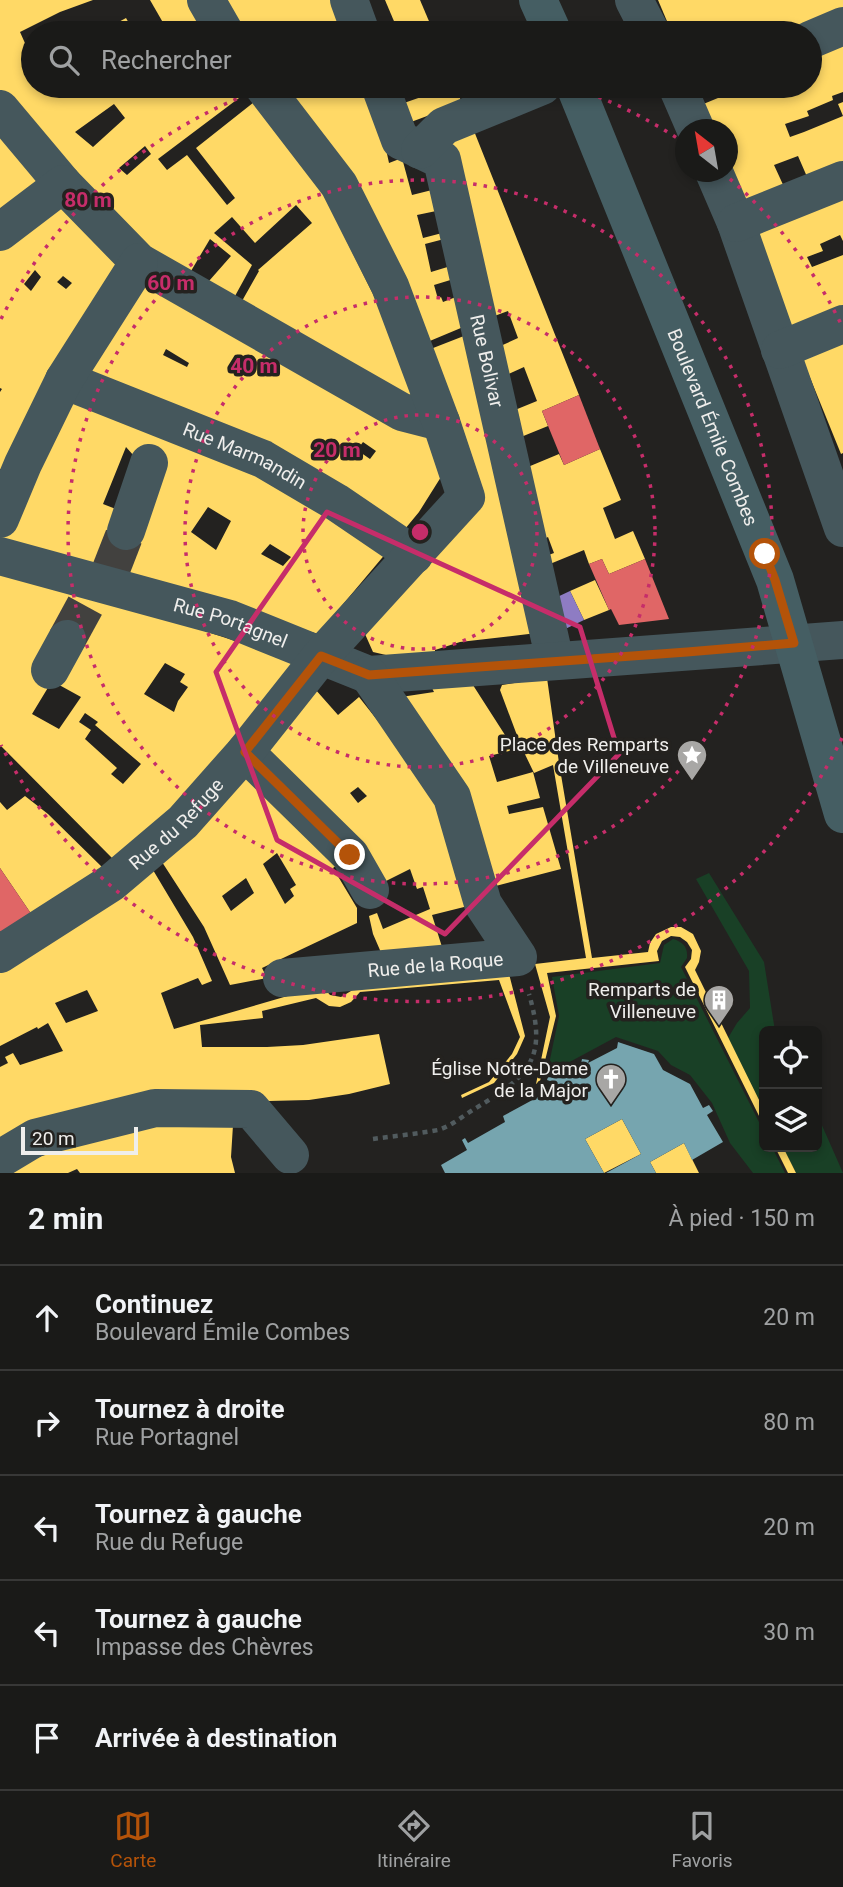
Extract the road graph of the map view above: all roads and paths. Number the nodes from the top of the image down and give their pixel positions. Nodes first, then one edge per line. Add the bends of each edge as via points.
1 (206, 0) edge
2 (349, 0) edge
3 (538, 0) edge
4 (634, 0) edge
5 (218, 21) edge
6 (357, 21) edge
7 (548, 21) edge
8 (645, 21) edge
9 (843, 26) edge
10 (822, 35) edge
11 (272, 98) edge
12 (384, 98) edge
13 (513, 98) edge
14 (580, 98) edge
15 (688, 98) edge
16 (0, 109) edge
17 (693, 119) edge
18 (420, 150) junction
19 (843, 180) edge
20 (718, 182) edge
21 (63, 184) junction
22 (736, 223) junction
23 (0, 232) edge
24 (139, 262) junction
25 (843, 324) edge
26 (780, 350) junction
27 (64, 380) junction
28 (442, 422) junction
29 (149, 463) dead end
30 (833, 471) edge
31 (0, 519) edge
32 (843, 528) edge
33 (126, 531) tunnel mouth
34 (414, 555) junction
35 (0, 556) edge
36 (843, 640) edge
37 (794, 643) junction
38 (321, 656) junction
39 (555, 662) junction
40 (369, 675) junction
41 (245, 752) junction
42 (843, 814) edge
43 (370, 890) dead end
44 (0, 954) edge
45 (518, 957) junction
46 (282, 978) dead end
47 (373, 1139) dead end
48 (290, 1155) dead end
49 (0, 1159) edge

1 - 5 street
2 - 6 street
3 - 7 main road
4 - 8 street
9 - 10 street
11 - 28 street via 339,185 390,286
12 - 18 street, Rue Bolivar via 400,140
13 - 18 street via 444,126
14 - 37 main road, Boulevard Émile Combes via 772,572
15 - 17 street
16 - 21 street
18 - 39 street, Rue Bolivar via 442,160
19 - 22 street
20 - 22 street
21 - 23 street
21 - 24 street
22 - 26 street
24 - 27 street
24 - 28 street via 402,412
25 - 26 street
26 - 30 street
27 - 31 street
27 - 34 street, Rue Marmandin via 263,459
28 - 34 street, Rue du Refuge via 466,496
29 - 33 street
30 - 32 street
34 - 38 street, Rue du Refuge
35 - 38 street, Rue Portagnel via 230,619
36 - 37 street, Rue Portagnel
37 - 39 street, Rue Portagnel
37 - 42 main road, Boulevard Émile Combes
38 - 40 street, Rue Portagnel
38 - 41 street, Rue du Refuge
39 - 40 street, Rue Portagnel
40 - 45 street, Rue de la Roque via 452,797 483,904
41 - 43 street via 350,855
41 - 44 street, Rue du Refuge via 183,822 111,883
45 - 46 street, Rue de la Roque
45 - 47 path via 535,1023 534,1055 525,1072 441,1129
48 - 49 street via 251,1109 155,1108 35,1138

